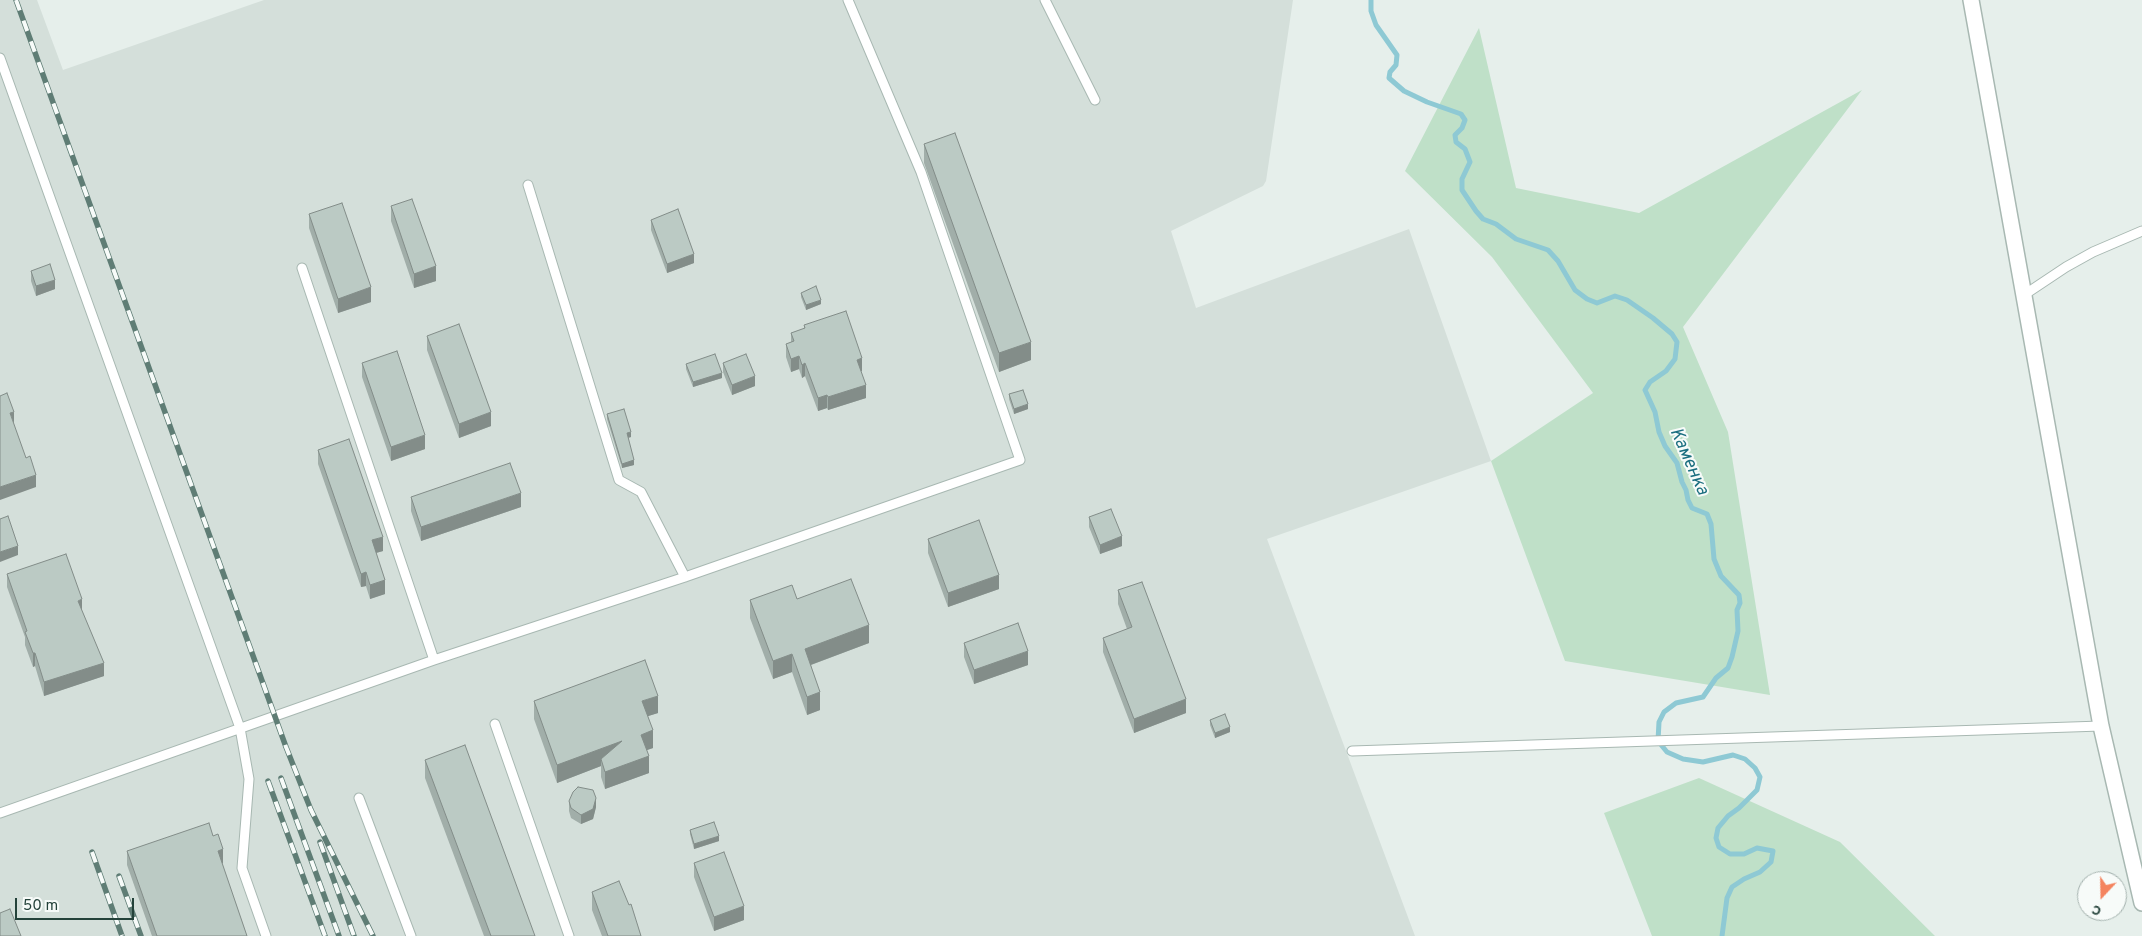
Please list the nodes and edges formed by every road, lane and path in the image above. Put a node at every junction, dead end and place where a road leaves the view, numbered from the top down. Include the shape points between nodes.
1 (848, 0) edge
2 (1046, 0) edge
3 (1971, 0) edge
4 (0, 58) edge
5 (1094, 100) dead end
6 (528, 185) dead end
7 (2142, 231) edge
8 (302, 268) dead end
9 (2024, 295) junction
10 (685, 577) junction
11 (434, 660) junction
12 (495, 724) dead end
13 (2101, 726) junction
14 (240, 728) junction
15 (1352, 751) dead end
16 (359, 798) dead end
17 (0, 814) edge
18 (2142, 903) edge
19 (266, 936) edge
20 (411, 936) edge
21 (569, 936) edge

1 - 10 lane via 921,172 1020,460
2 - 5 lane
3 - 9 street
4 - 14 lane
6 - 10 lane via 619,480 641,492
7 - 9 lane via 2093,252
8 - 11 lane
9 - 13 street
10 - 11 lane
11 - 14 lane
12 - 21 lane
13 - 15 lane
13 - 18 street
14 - 17 lane
14 - 19 lane via 250,779 242,868
16 - 20 lane

